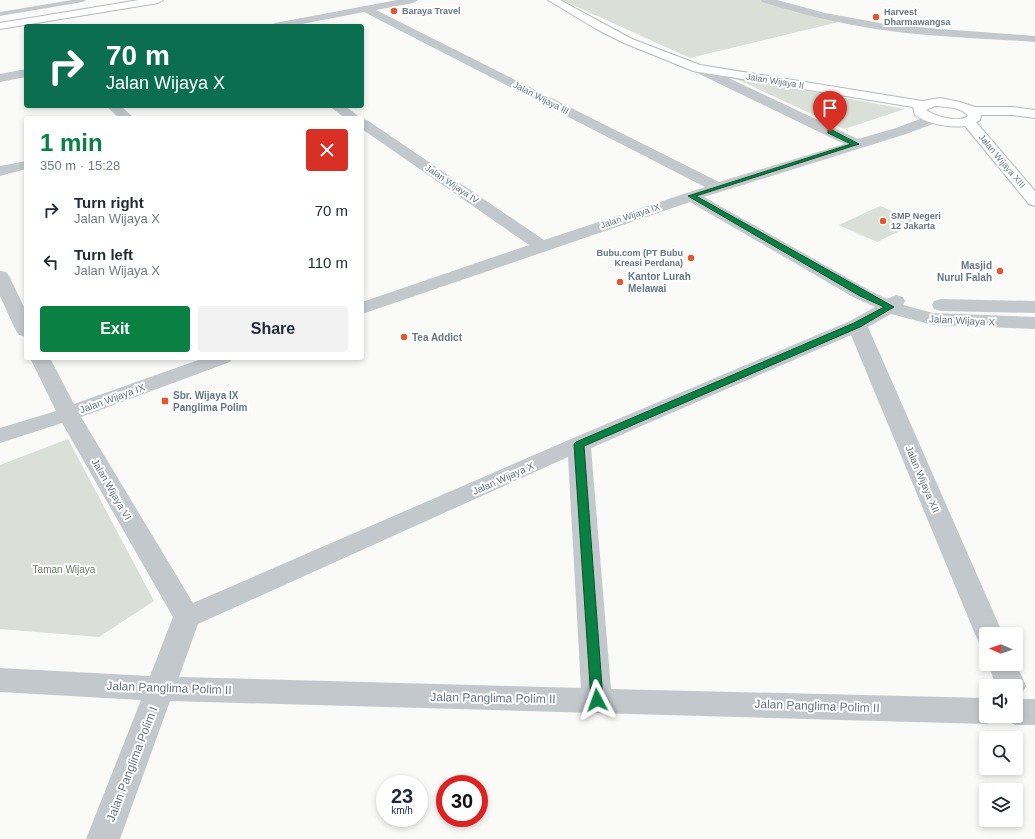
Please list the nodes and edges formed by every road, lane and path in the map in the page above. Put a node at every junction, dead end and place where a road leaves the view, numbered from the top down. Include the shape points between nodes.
1 (84, 0) edge
2 (113, 0) edge
3 (135, 0) edge
4 (158, 0) edge
5 (413, 0) edge
6 (552, 0) edge
7 (766, 0) edge
8 (61, 6) junction
9 (47, 8) junction
10 (365, 9) junction
11 (0, 14) edge
12 (0, 19) edge
13 (0, 22) edge
14 (286, 24) edge
15 (0, 26) edge
16 (1035, 39) edge
17 (698, 68) junction
18 (24, 73) edge
19 (0, 78) edge
20 (923, 105) junction
21 (115, 108) edge
22 (339, 108) edge
23 (1035, 114) edge
24 (125, 116) edge
25 (351, 116) edge
26 (967, 118) junction
27 (933, 119) junction
28 (364, 124) edge
29 (902, 131) junction
30 (856, 144) junction
31 (24, 165) edge
32 (0, 171) edge
33 (717, 187) junction
34 (691, 196) junction
35 (1035, 201) edge
36 (542, 245) junction
37 (0, 276) edge
38 (893, 304) junction
39 (364, 307) edge
40 (1035, 307) edge
41 (1035, 323) edge
42 (857, 325) junction
43 (24, 327) edge
44 (41, 360) edge
45 (217, 360) edge
46 (68, 414) junction
47 (0, 436) edge
48 (579, 444) junction
49 (186, 617) junction
50 (986, 627) edge
51 (0, 680) edge
52 (160, 689) junction
53 (597, 700) junction
54 (979, 711) edge
55 (104, 839) edge

1 - 8 lane
2 - 8 street
3 - 13 street
4 - 15 street
5 - 10 street
6 - 17 street, Jalan Wijaya II via 628,41
7 - 16 street via 812,13 885,27
8 - 9 street
9 - 11 lane
9 - 12 street
10 - 14 street
10 - 33 street, Jalan Wijaya III
17 - 20 street, Jalan Wijaya II
17 - 30 street, Jalan Wijaya II
18 - 19 street
20 - 26 street, Jalan Wijaya II via 935,102 964,107
20 - 27 street via 919,108 920,112
21 - 24 street
22 - 25 street
23 - 26 street via 1013,112
26 - 27 street
26 - 29 street, Jalan Wijaya IX
26 - 35 street, Jalan Wijaya XIII
27 - 29 street, Jalan Wijaya IX
28 - 36 street, Jalan Wijaya IV
29 - 30 street, Jalan Wijaya IX
30 - 33 street, Jalan Wijaya IX
31 - 32 street
33 - 34 street, Jalan Wijaya IX
34 - 36 street, Jalan Wijaya IX
34 - 38 street, Jalan Wijaya X via 862,294
36 - 39 street, Jalan Wijaya IX
37 - 43 street
38 - 40 street, Jalan Wijaya X
38 - 41 street, Jalan Wijaya X via 918,317
38 - 42 street, Jalan Wijaya X
42 - 48 street, Jalan Wijaya X
42 - 50 street, Jalan Wijaya XII
44 - 46 street, Jalan Wijaya VI
45 - 46 street, Jalan Wijaya IX
46 - 47 street, Jalan Wijaya IX
46 - 49 street, Jalan Wijaya VI
48 - 49 street, Jalan Wijaya X
48 - 53 street
49 - 52 street
51 - 52 street, Jalan Panglima Polim II
52 - 53 street, Jalan Panglima Polim II
52 - 55 street, Jalan Panglima Polim I
53 - 54 street, Jalan Panglima Polim II

